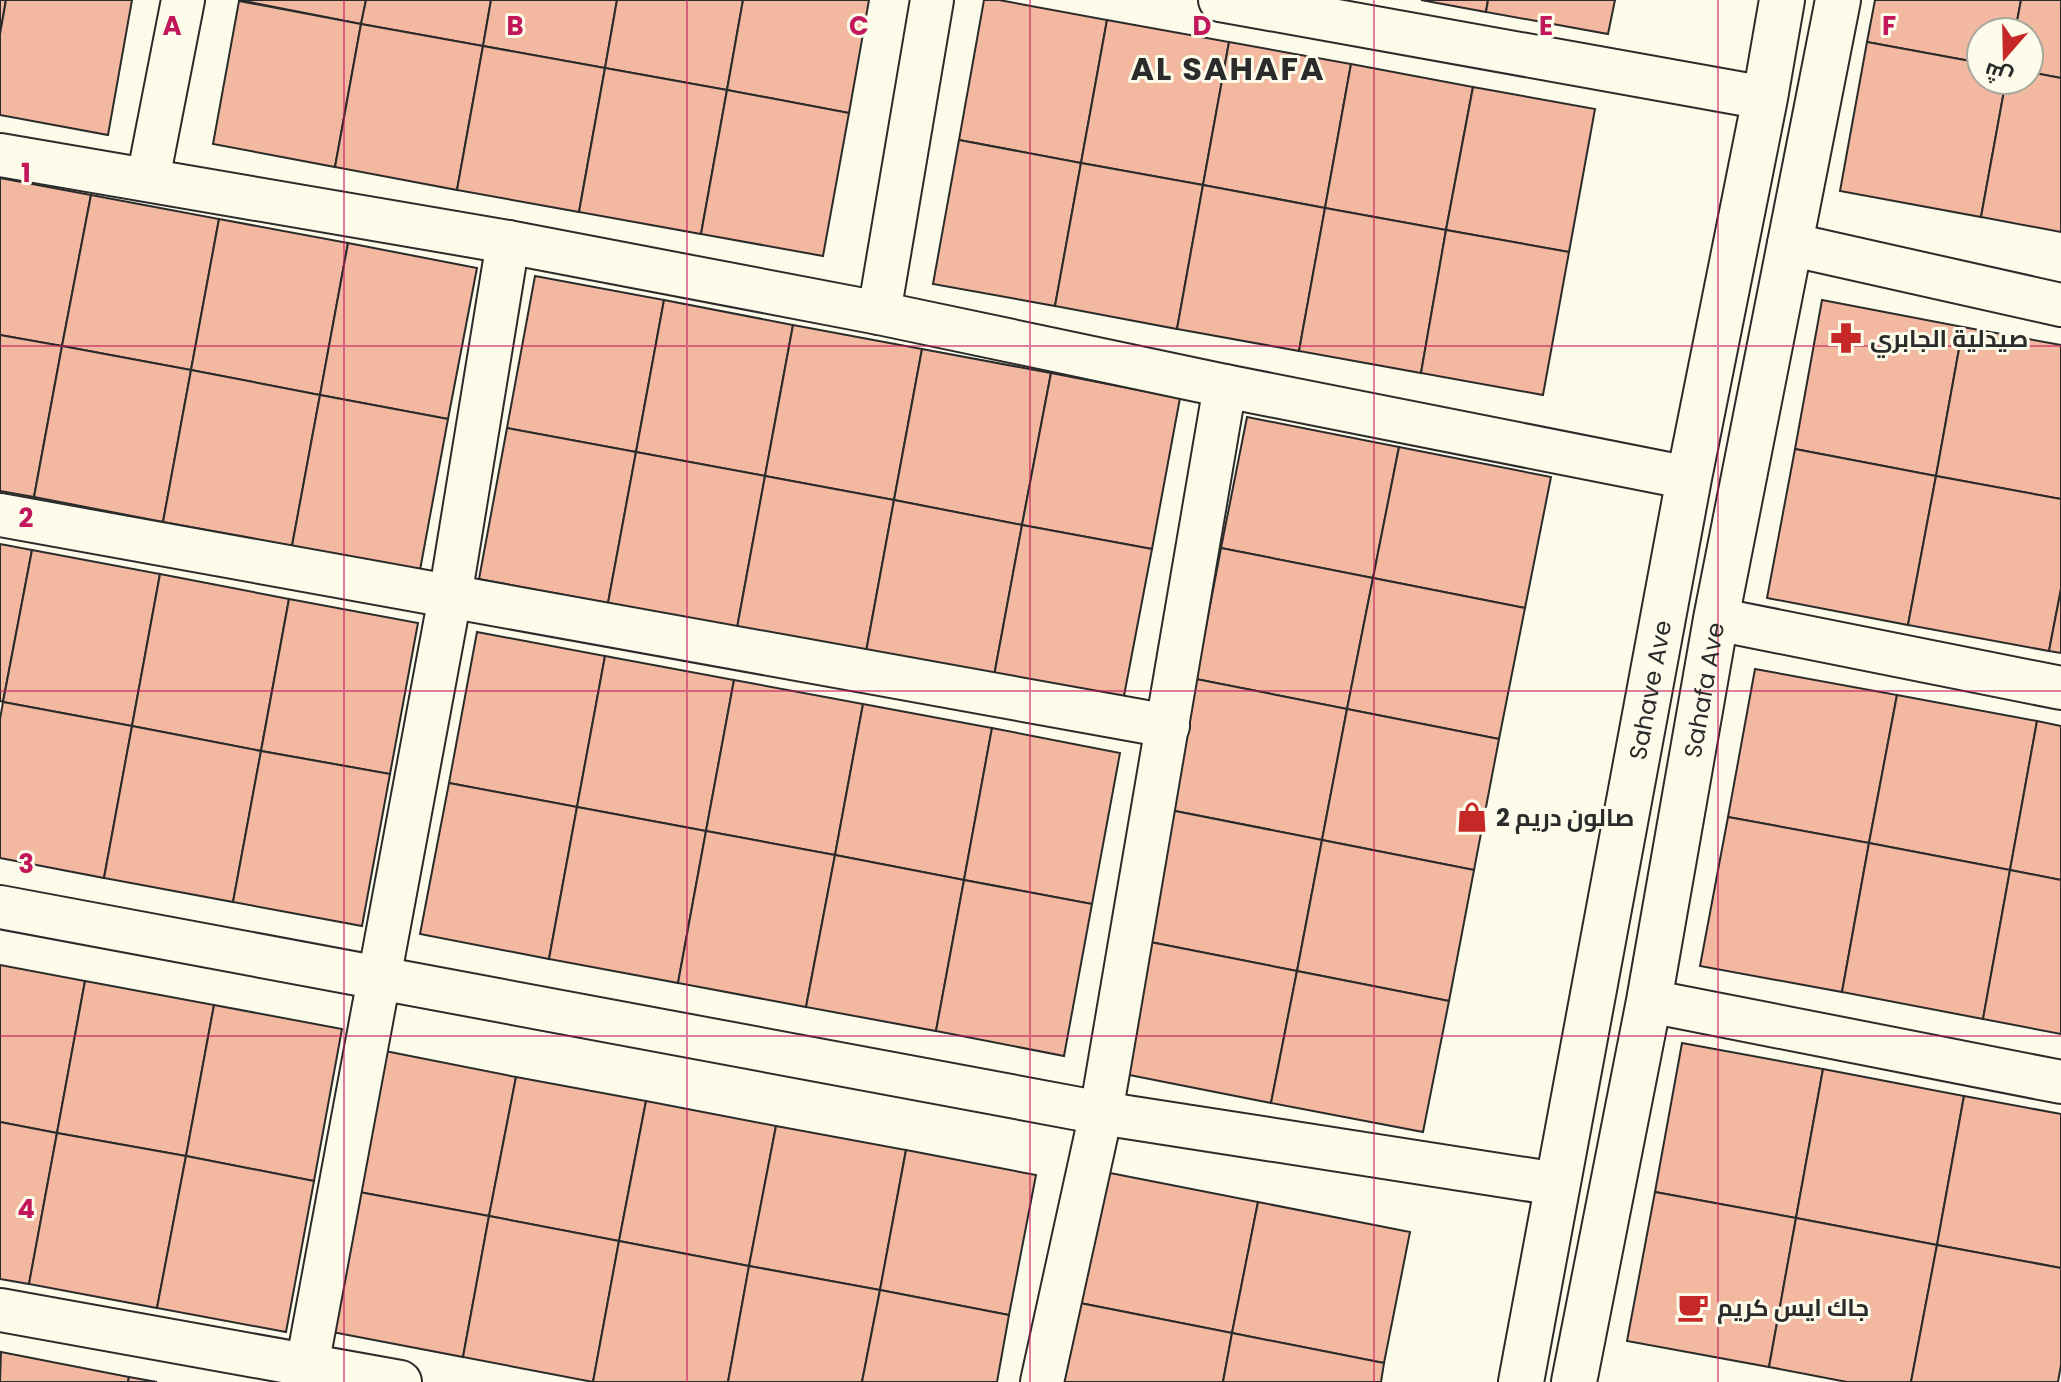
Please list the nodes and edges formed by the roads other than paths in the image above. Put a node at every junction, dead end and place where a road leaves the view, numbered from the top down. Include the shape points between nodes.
1 (183, 0) edge
2 (932, 0) edge
3 (1220, 0) edge
4 (1782, 0) edge
5 (1838, 0) edge
6 (1765, 98) junction
7 (0, 155) edge
8 (148, 179) junction
9 (508, 242) junction
10 (1789, 244) junction
11 (2061, 305) edge
12 (879, 313) junction
13 (1225, 386) junction
14 (1689, 478) junction
15 (0, 515) edge
16 (450, 597) junction
17 (1716, 619) junction
18 (2061, 688) edge
19 (1168, 726) junction
20 (0, 907) edge
21 (380, 979) junction
22 (1649, 1001) junction
23 (2061, 1082) edge
24 (1101, 1113) junction
25 (1557, 1184) junction
26 (0, 1310) edge
27 (306, 1373) edge
28 (400, 1382) edge
29 (1042, 1382) edge
30 (1521, 1382) edge
31 (1574, 1382) edge

1 - 8 street
2 - 12 street
3 - 6 street
4 - 6 main road, Sahave Ave
5 - 10 main road, Sahafa Ave
6 - 14 main road, Sahave Ave
7 - 8 street
8 - 9 street
9 - 12 street
9 - 16 street
10 - 11 street
10 - 17 main road, Sahafa Ave
12 - 13 street
13 - 14 street
13 - 19 street
14 - 25 main road, Sahave Ave
15 - 16 street
16 - 19 street
16 - 21 street
17 - 18 street
17 - 22 main road, Sahafa Ave
19 - 24 street
20 - 21 street
21 - 24 street
21 - 27 street
22 - 23 street
22 - 31 main road, Sahafa Ave
24 - 25 street
24 - 29 street
25 - 30 main road, Sahave Ave
26 - 27 street
27 - 28 street

